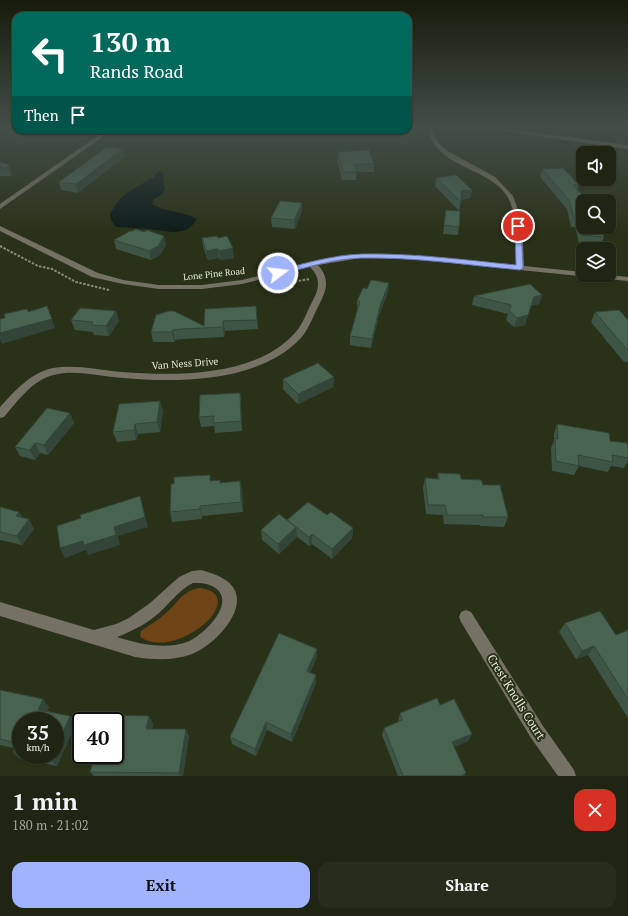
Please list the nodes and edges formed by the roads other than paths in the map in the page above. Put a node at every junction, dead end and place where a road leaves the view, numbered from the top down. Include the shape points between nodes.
1 (64, 162) edge
2 (463, 162) edge
3 (0, 207) edge
4 (0, 228) edge
5 (312, 264) junction
6 (520, 268) junction
7 (576, 273) edge
8 (616, 278) edge
9 (628, 279) edge
10 (0, 414) edge
11 (0, 609) edge
12 (466, 617) dead end
13 (95, 637) junction
14 (568, 776) edge

1 - 3 street
2 - 6 street via 492,178 511,197 516,213
4 - 5 street, Lone Pine Road via 89,272 138,285 180,288 222,285
5 - 6 street, Lone Pine Road via 340,258 382,256
5 - 10 street, Van Ness Drive via 323,280 317,300 299,335 276,354 248,366 196,375 138,376 64,370 50,372 26,387
6 - 7 street, Lone Pine Road
8 - 9 street
11 - 13 street
12 - 14 street, Crest Knolls Court via 537,732
13 - 13 street via 135,650 173,653 206,640 225,618 229,599 222,586 213,580 203,577 191,578 182,582 149,613 134,623 116,632

